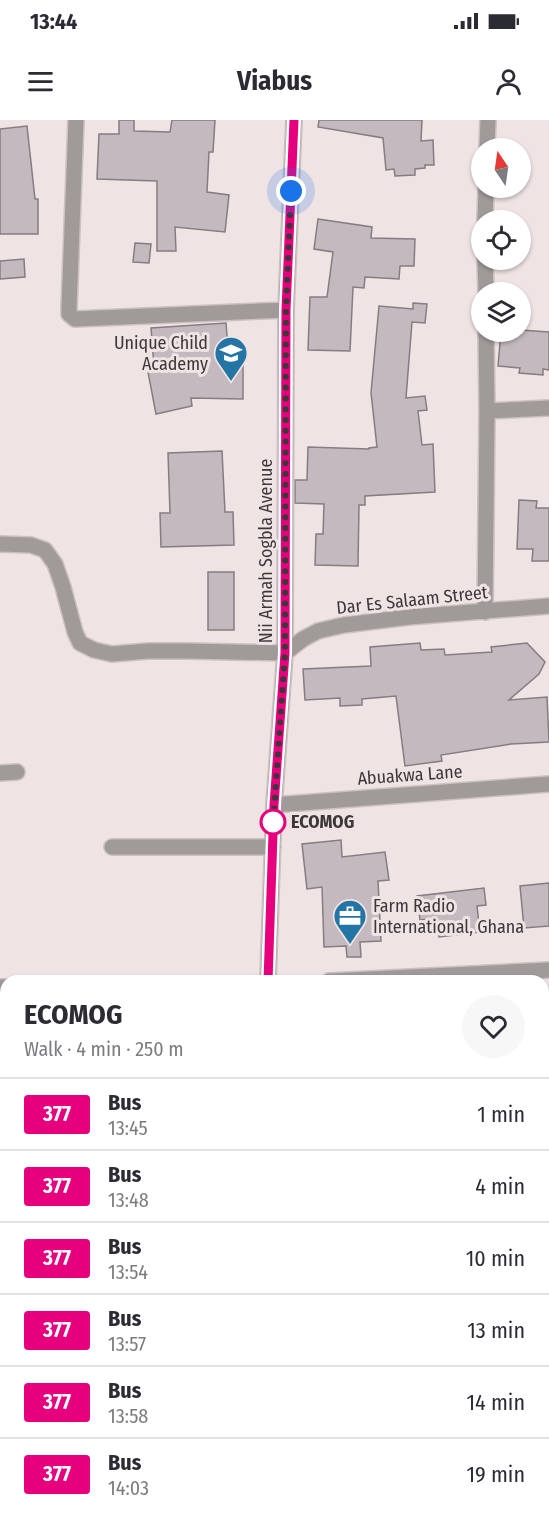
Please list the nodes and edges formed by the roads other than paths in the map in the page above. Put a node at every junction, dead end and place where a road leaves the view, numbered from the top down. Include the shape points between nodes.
1 (76, 120) edge
2 (294, 120) edge
3 (488, 120) edge
4 (487, 138) edge
5 (286, 310) junction
6 (486, 342) edge
7 (549, 408) edge
8 (487, 411) junction
9 (0, 544) edge
10 (549, 606) edge
11 (485, 612) junction
12 (285, 653) junction
13 (17, 772) dead end
14 (0, 773) edge
15 (549, 784) edge
16 (274, 805) junction
17 (112, 847) dead end
18 (273, 847) junction
19 (549, 970) edge
20 (268, 975) edge
21 (449, 975) edge

1 - 5 street via 69,314 75,319
2 - 5 street, Nii Armah Sogbla Avenue
3 - 4 street
5 - 12 street, Nii Armah Sogbla Avenue
6 - 8 street
7 - 8 street
8 - 11 street
9 - 12 street via 31,545 45,550 55,564 80,643 94,650 112,654
10 - 11 street, Dar Es Salaam Street
11 - 12 street, Dar Es Salaam Street via 344,625 318,631
12 - 16 street, Nii Armah Sogbla Avenue
13 - 14 street
15 - 16 street, Abuakwa Lane
16 - 18 street, Nii Armah Sogbla Avenue
17 - 18 street
18 - 20 street, Nii Armah Sogbla Avenue
19 - 21 street

